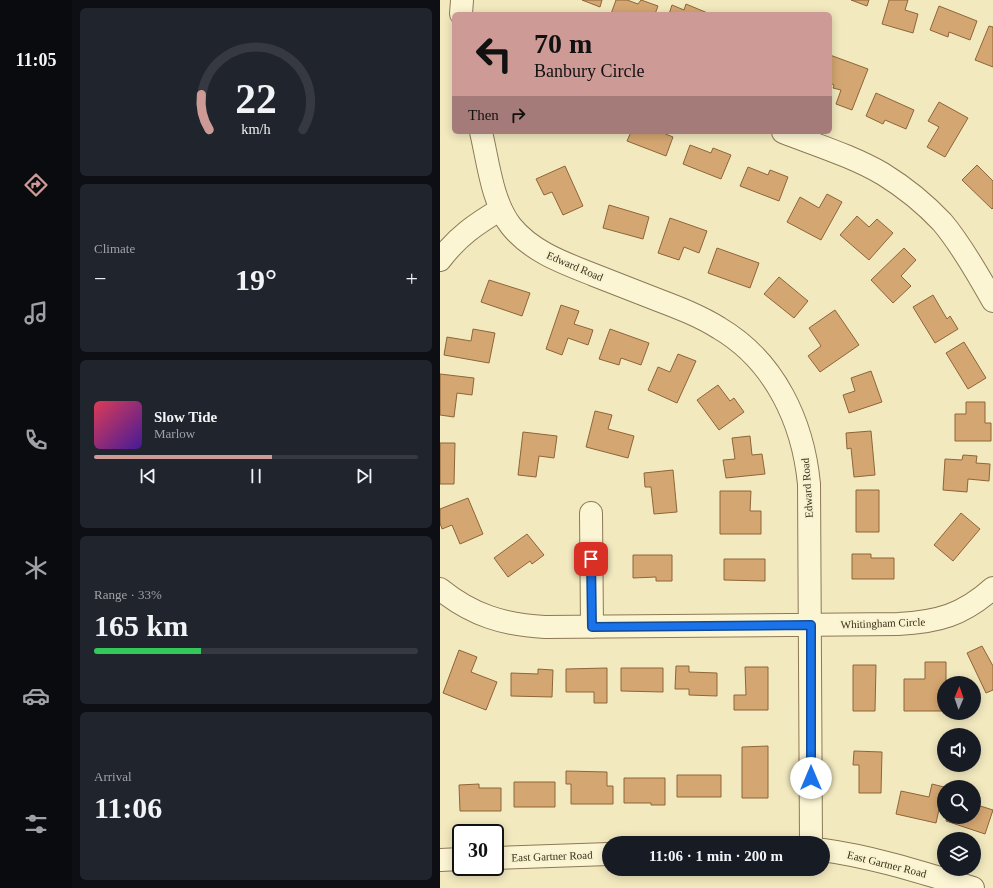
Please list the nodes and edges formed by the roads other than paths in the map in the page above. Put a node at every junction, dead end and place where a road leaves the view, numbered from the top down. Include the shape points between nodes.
1 (462, 0) edge
2 (460, 12) edge
3 (481, 134) edge
4 (788, 134) edge
5 (501, 209) junction
6 (440, 260) edge
7 (990, 288) edge
8 (591, 513) dead end
9 (993, 588) edge
10 (440, 589) edge
11 (811, 625) junction
12 (592, 627) junction
13 (811, 836) edge
14 (830, 851) edge
15 (602, 854) edge
16 (504, 858) edge
17 (452, 859) edge
18 (440, 860) edge
19 (963, 887) edge

1 - 2 street
3 - 5 street, Edward Road
4 - 7 street via 860,163 883,174 908,191 942,222
5 - 6 street via 458,239
5 - 11 street, Edward Road via 510,225 535,248 566,263 692,313 719,328 744,347 772,378 798,426 808,469
8 - 12 street
9 - 11 street, Whitingham Circle via 967,608 938,620 898,624
10 - 12 street, Whitingham Circle via 466,608 499,621 523,626
11 - 12 street, Whitingham Circle
11 - 13 street, Edward Road
14 - 19 street, East Gartner Road via 885,861
15 - 16 street, East Gartner Road
17 - 18 street

